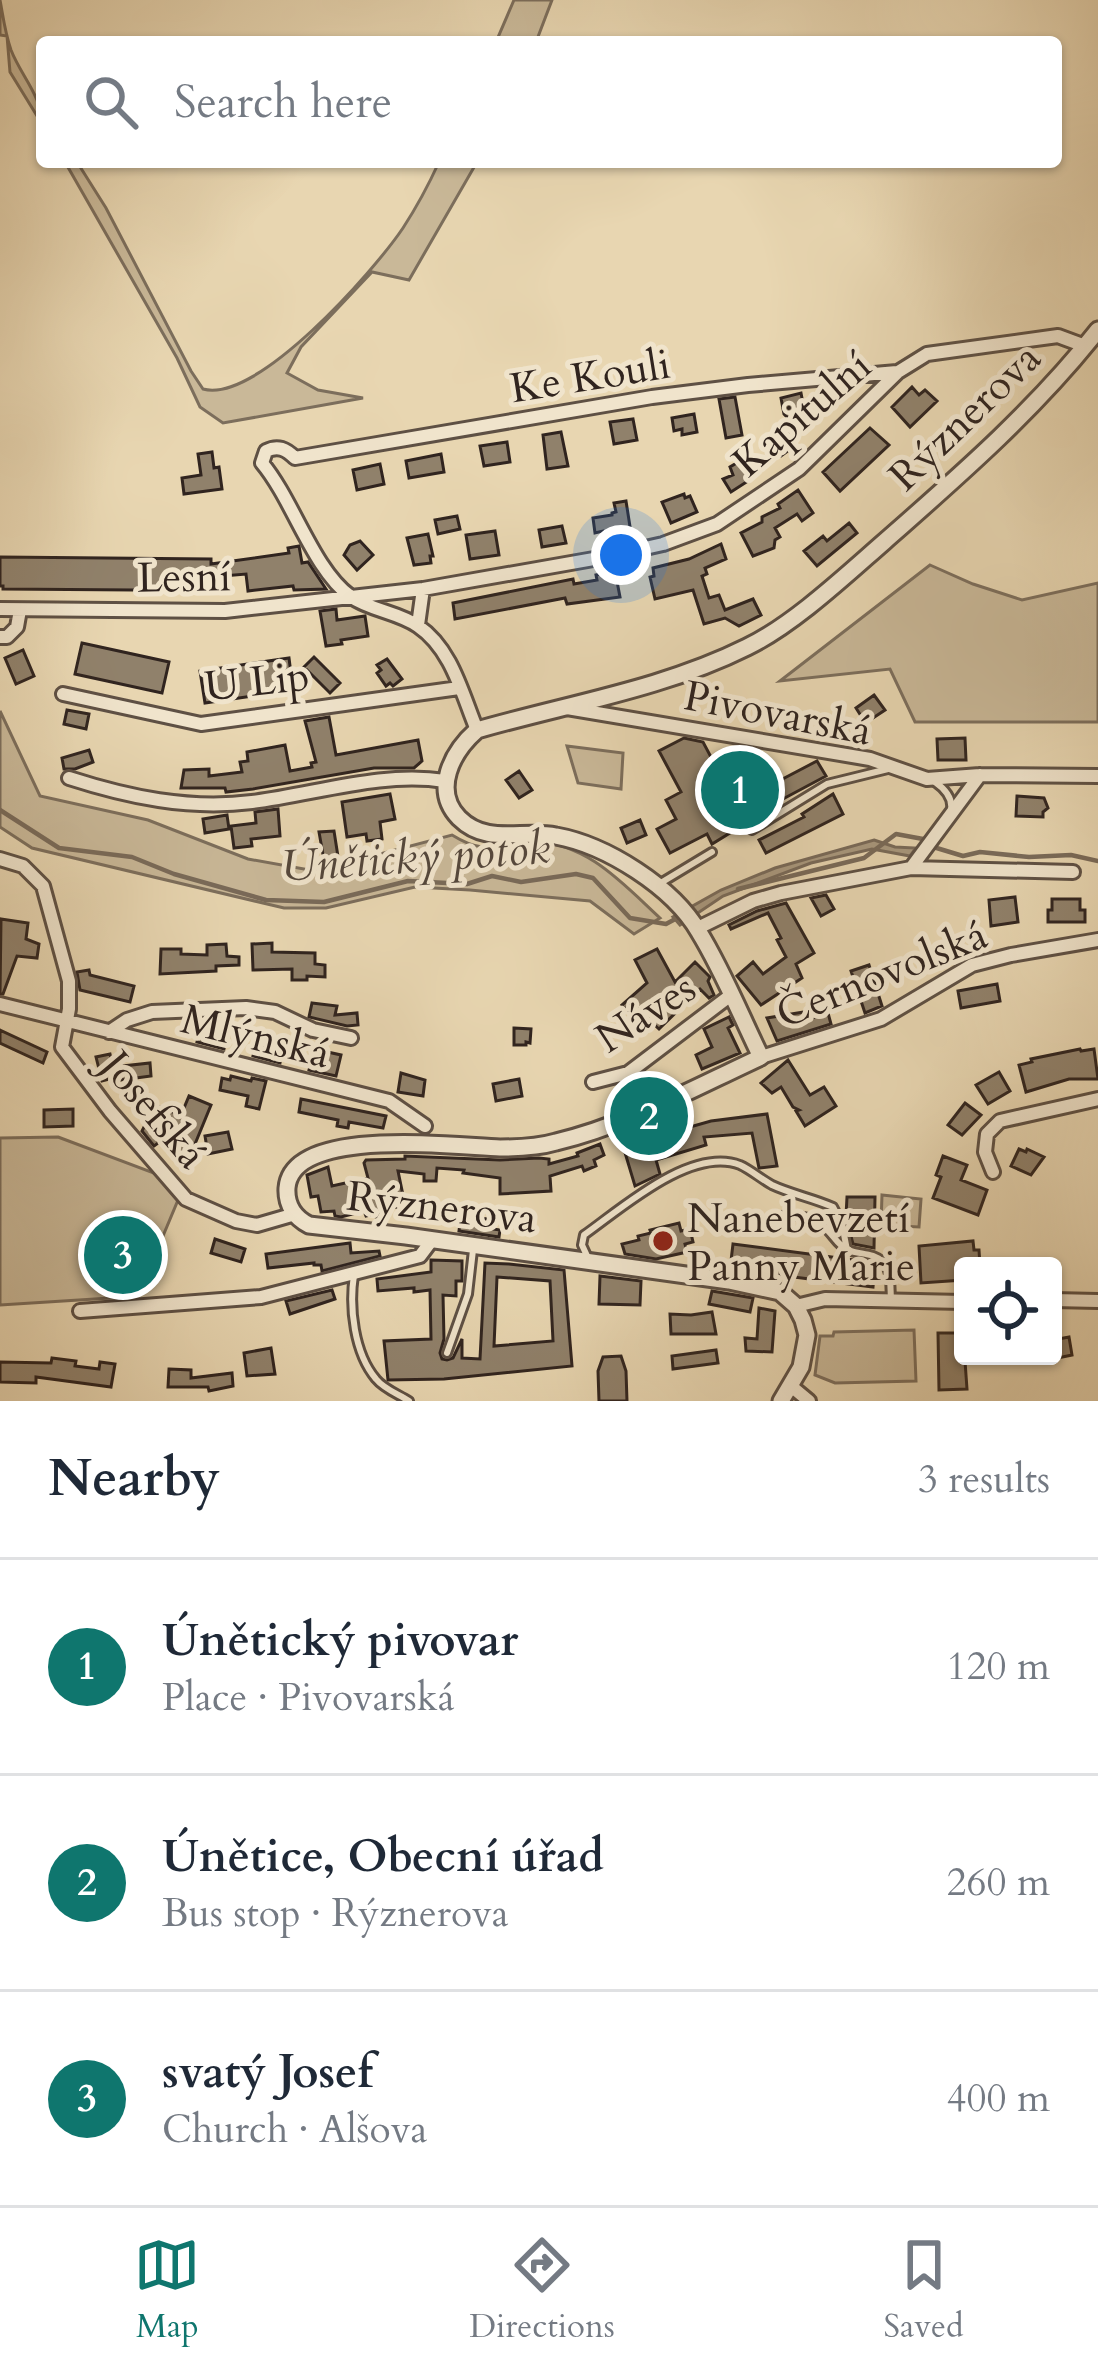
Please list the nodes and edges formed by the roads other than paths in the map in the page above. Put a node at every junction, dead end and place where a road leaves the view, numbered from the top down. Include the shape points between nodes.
1 (1098, 330) edge
2 (1085, 346) junction
3 (898, 372) junction
4 (295, 458) junction
5 (277, 482) junction
6 (423, 589) junction
7 (350, 596) junction
8 (0, 609) edge
9 (20, 610) junction
10 (418, 625) junction
11 (0, 637) edge
12 (459, 688) junction
13 (63, 694) dead end
14 (562, 708) junction
15 (477, 730) junction
16 (892, 769) junction
17 (980, 775) junction
18 (1098, 776) edge
19 (69, 778) dead end
20 (927, 778) junction
21 (445, 781) junction
22 (951, 814) junction
23 (752, 830) dead end
24 (712, 852) dead end
25 (0, 859) edge
26 (913, 865) junction
27 (1073, 872) dead end
28 (656, 886) junction
29 (698, 928) junction
30 (1098, 940) edge
31 (730, 995) junction
32 (0, 1004) edge
33 (65, 1022) junction
34 (109, 1032) junction
35 (351, 1038) dead end
36 (761, 1057) junction
37 (593, 1082) dead end
38 (1098, 1100) edge
39 (425, 1126) dead end
40 (993, 1172) dead end
41 (295, 1214) junction
42 (763, 1230) dead end
43 (432, 1240) junction
44 (474, 1246) junction
45 (847, 1250) junction
46 (590, 1261) junction
47 (355, 1271) junction
48 (1062, 1300) edge
49 (1098, 1301) edge
50 (891, 1302) junction
51 (954, 1302) edge
52 (796, 1306) junction
53 (80, 1311) dead end
54 (447, 1352) dead end
55 (790, 1386) junction
56 (409, 1401) edge
57 (781, 1401) edge
58 (809, 1401) edge

1 - 2 street, Rýznerova
2 - 3 street, Kapitulní via 1058,336 928,354
2 - 14 street, Rýznerova via 957,478 782,624 678,676
3 - 4 street, Ke Kouli via 652,397
3 - 6 street, Kapitulní via 799,470 717,524 663,544
4 - 5 street
4 - 5 street, Ke Kouli via 286,449 266,451 262,464
5 - 7 street via 321,563
6 - 7 street, Kapitulní
6 - 10 street
7 - 9 street, Lesní via 225,611
7 - 10 street
8 - 9 street, Lesní
9 - 11 street via 17,627
10 - 12 street via 445,651
12 - 13 street, U Lip via 201,724
12 - 15 street
14 - 15 street, Rýznerova
14 - 16 street, Pivovarská
15 - 21 street
16 - 20 street, Pivovarská
16 - 23 lane via 827,784
17 - 18 street, Pivovarská
17 - 20 street, Pivovarská
17 - 22 street
19 - 21 street via 127,797 193,805 413,776
20 - 22 lane via 944,789
21 - 28 street via 450,808 474,830 581,842
22 - 26 street
24 - 28 lane
25 - 33 street, Josefská via 23,866 44,886 69,981
26 - 27 street
26 - 29 street via 753,901
28 - 29 street
29 - 31 street
30 - 36 street, Černovolská via 972,965 881,1018
31 - 36 street
31 - 37 street, Náves via 628,1073
32 - 33 street, Mlýnská
33 - 34 street, Mlýnská
33 - 41 street, Josefská via 62,1047 186,1198 257,1225
34 - 35 street via 152,1012 247,1008
34 - 39 street, Mlýnská via 389,1102
36 - 41 street, Rýznerova via 552,1144 378,1142 319,1156 290,1175
38 - 40 street via 1000,1121 987,1134
41 - 43 street, Rýznerova via 309,1226
42 - 45 lane via 790,1215 826,1227
43 - 44 street, Rýznerova
43 - 47 street via 420,1256
44 - 46 street, Rýznerova
44 - 54 lane via 468,1294
45 - 46 lane via 833,1207 722,1162 672,1175 584,1235
45 - 50 lane via 881,1259
46 - 52 street, Rýznerova via 780,1292
47 - 53 street via 260,1297
47 - 56 lane via 350,1297 362,1357 378,1383
48 - 49 street
50 - 51 street
50 - 52 street
52 - 55 street via 806,1335
55 - 57 street
55 - 58 street

